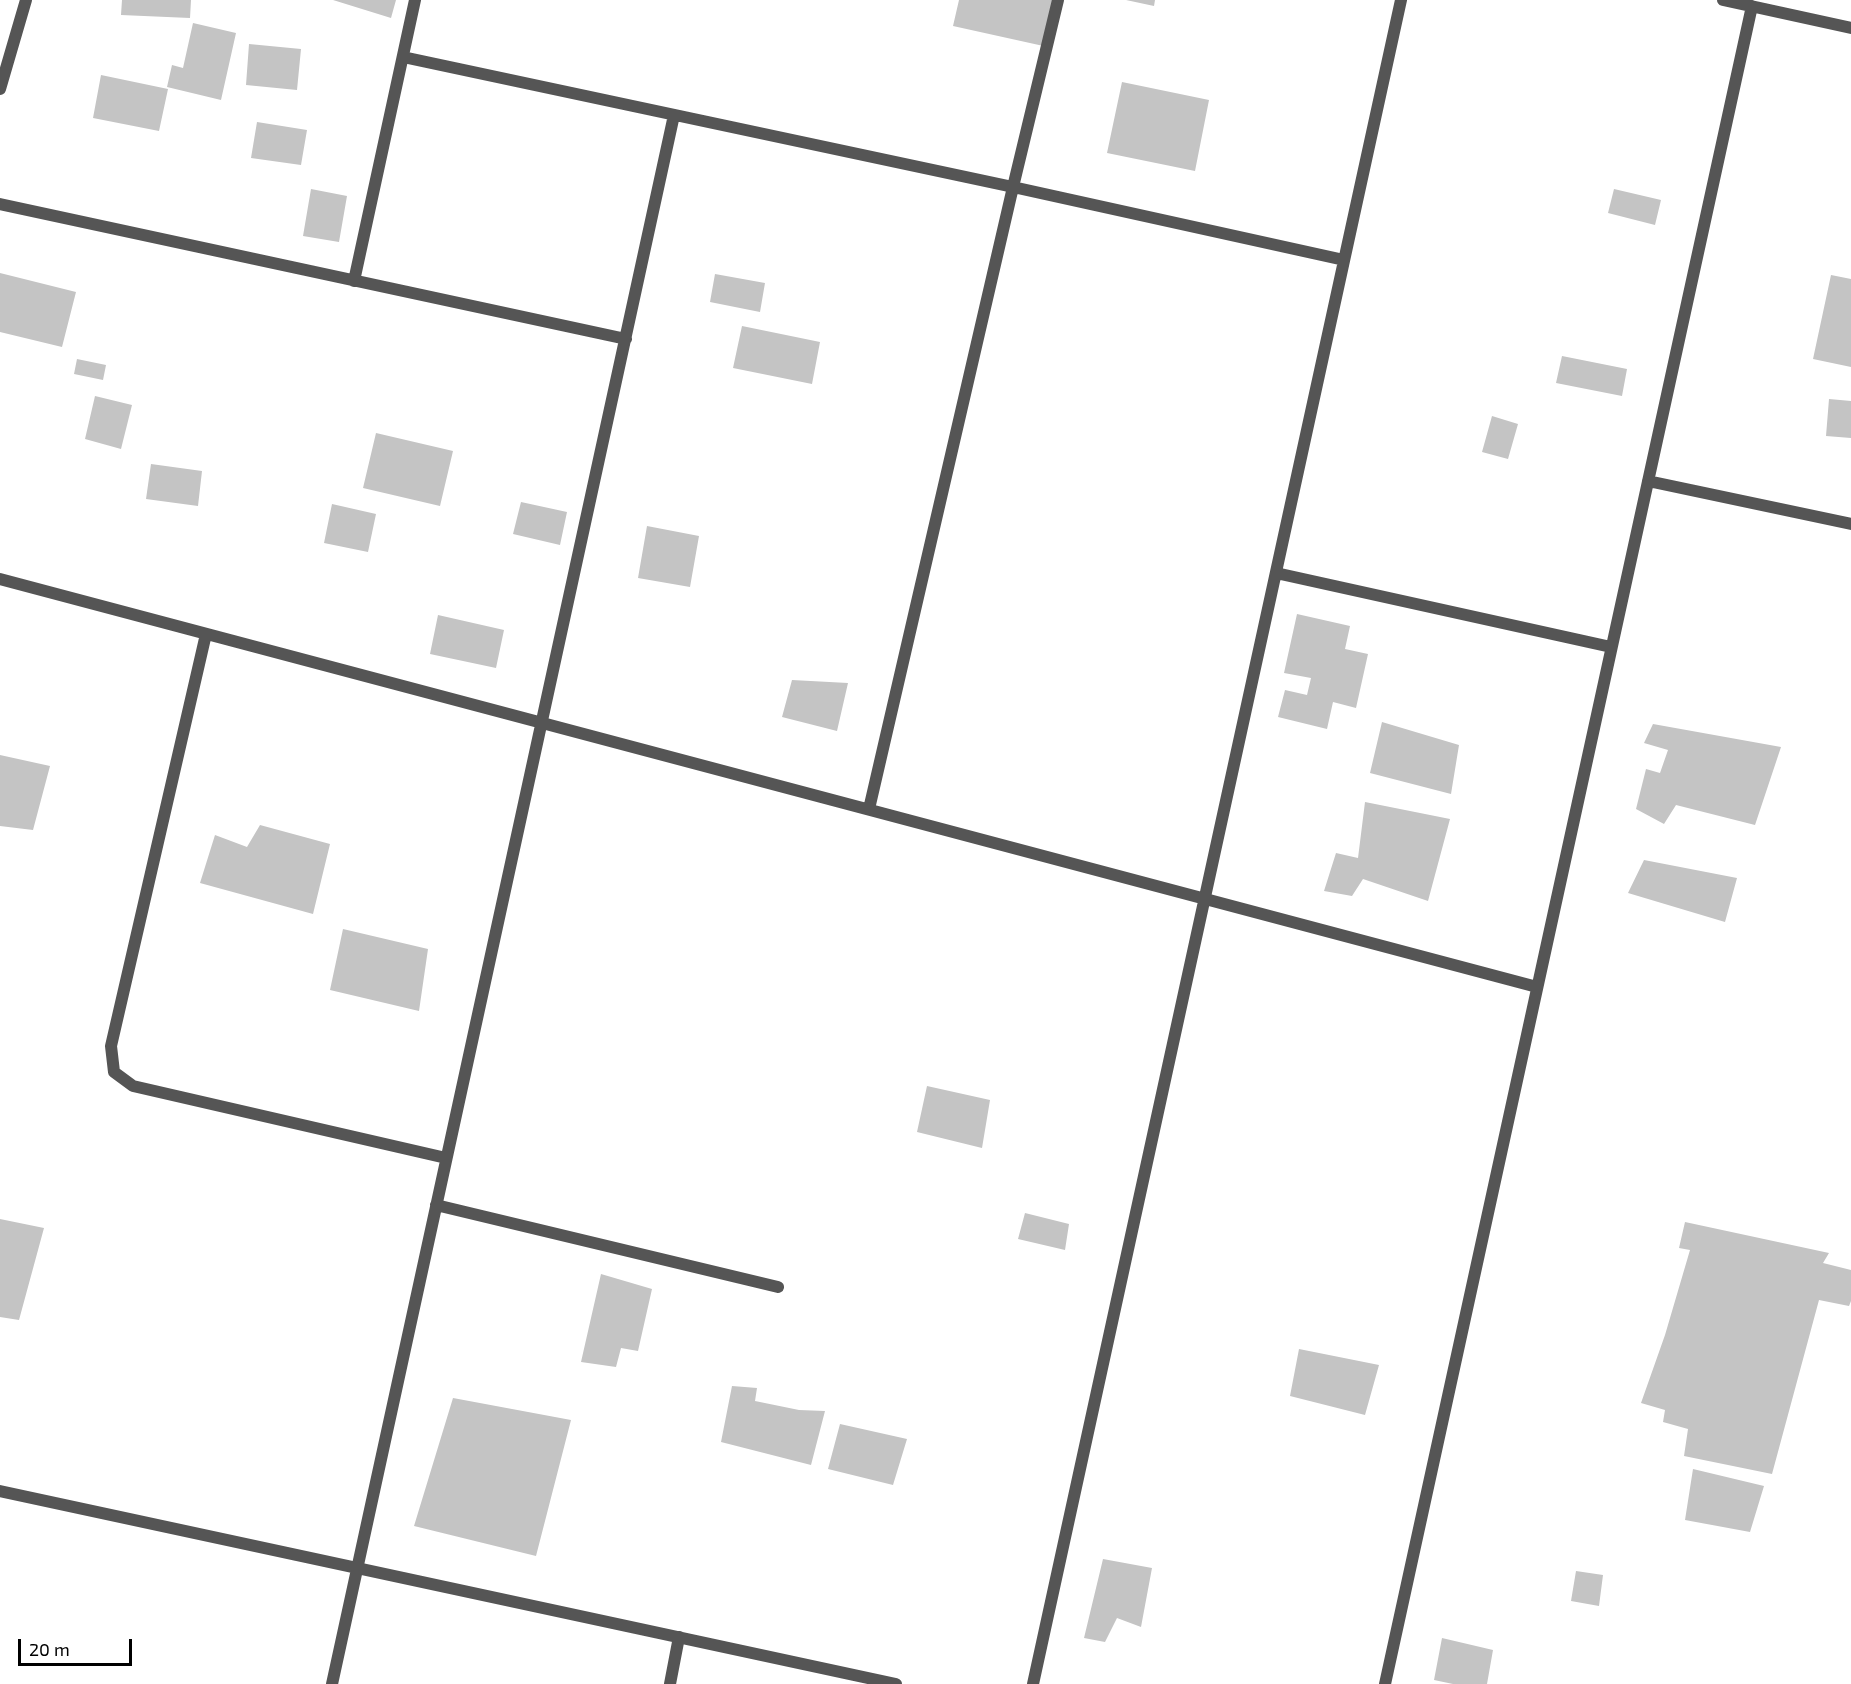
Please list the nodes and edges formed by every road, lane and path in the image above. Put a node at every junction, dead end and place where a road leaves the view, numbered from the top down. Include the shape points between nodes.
1 (26, 0) edge
2 (415, 0) edge
3 (1058, 0) edge
4 (1401, 0) edge
5 (1723, 0) edge
6 (1752, 6) junction
7 (1851, 27) edge
8 (403, 57) junction
9 (0, 89) edge
10 (674, 115) junction
11 (1013, 187) junction
12 (0, 204) edge
13 (1344, 260) junction
14 (354, 281) junction
15 (626, 339) junction
16 (1648, 481) junction
17 (1851, 524) edge
18 (1276, 573) junction
19 (0, 579) edge
20 (206, 634) junction
21 (1611, 647) junction
22 (542, 723) junction
23 (869, 809) junction
24 (1204, 898) junction
25 (1537, 987) junction
26 (446, 1158) junction
27 (436, 1205) junction
28 (778, 1287) dead end
29 (0, 1491) edge
30 (357, 1568) junction
31 (679, 1637) junction
32 (332, 1684) edge
33 (670, 1684) edge
34 (896, 1684) edge
35 (1033, 1684) edge
36 (1385, 1684) edge

1 - 9 street
2 - 8 street
3 - 11 street
4 - 13 street
5 - 6 street
6 - 7 street
6 - 16 street
8 - 10 street
8 - 14 street
10 - 11 street
10 - 15 street
11 - 13 street
11 - 23 street
12 - 14 street
13 - 18 street
14 - 15 street
15 - 22 street
16 - 17 street
16 - 21 street
18 - 21 street
18 - 24 street
19 - 20 street
20 - 22 street
20 - 26 street via 111,1046 114,1072 133,1086
21 - 25 street
22 - 23 street
22 - 26 street
23 - 24 street
24 - 25 street
24 - 35 street
25 - 36 street
26 - 27 street
27 - 28 street
27 - 30 street
29 - 30 street
30 - 31 street
30 - 32 street
31 - 33 street
31 - 34 street

